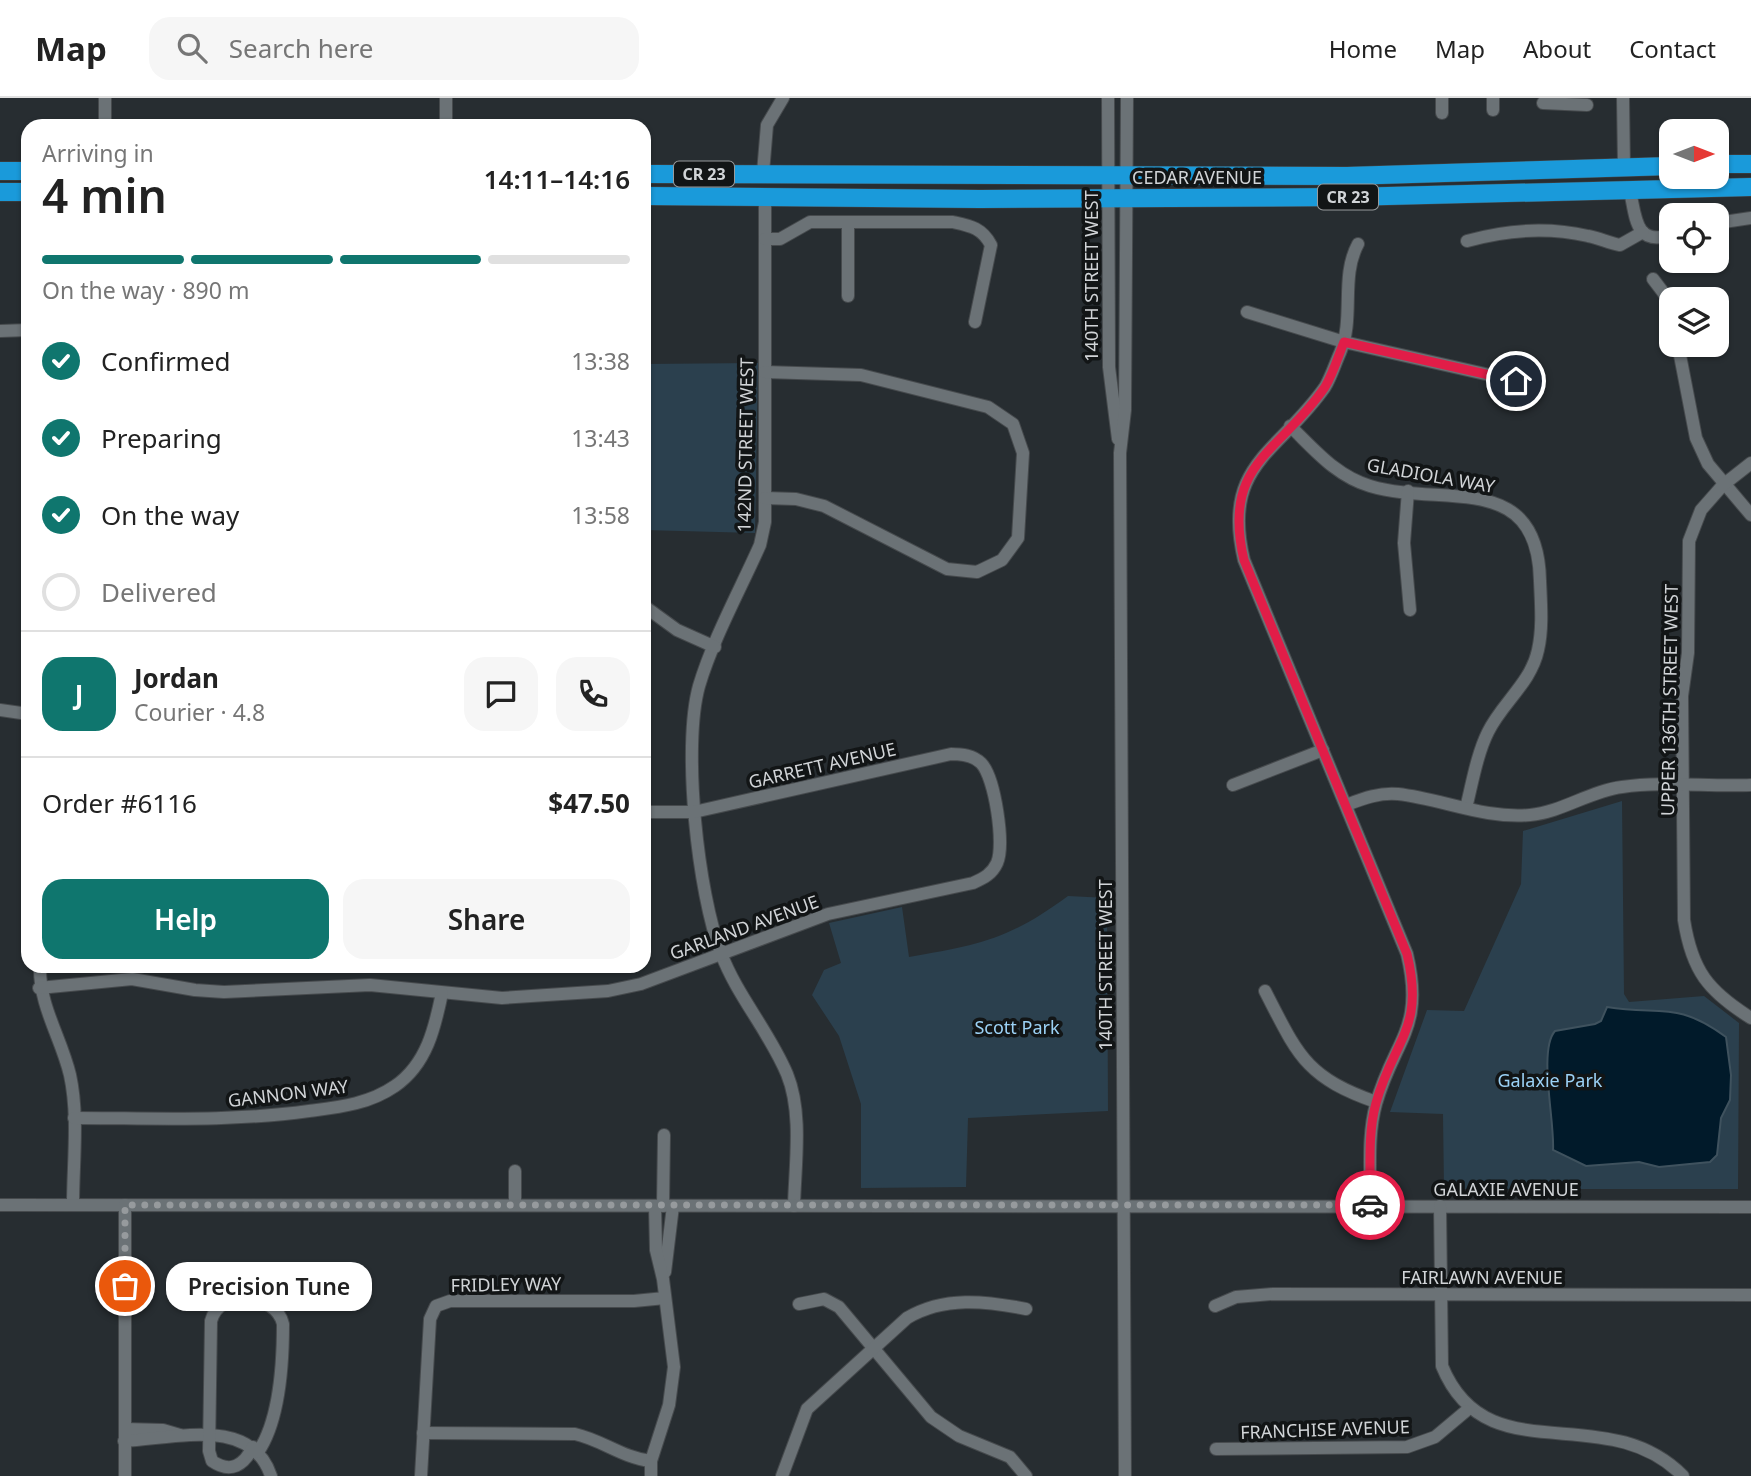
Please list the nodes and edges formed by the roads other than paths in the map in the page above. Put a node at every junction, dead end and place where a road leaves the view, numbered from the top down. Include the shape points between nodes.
1 (104, 98) edge
2 (446, 98) edge
3 (783, 98) edge
4 (1108, 98) edge
5 (1127, 98) edge
6 (1442, 98) edge
7 (1623, 98) edge
8 (1543, 101) edge
9 (1587, 105) dead end
10 (1442, 113) dead end
11 (1542, 117) dead end
12 (104, 119) edge
13 (446, 119) edge
14 (1729, 164) edge
15 (1751, 164) edge
16 (1659, 166) edge
17 (1624, 167) junction
18 (0, 171) edge
19 (21, 171) edge
20 (763, 173) junction
21 (651, 174) edge
22 (859, 174) junction
23 (1117, 175) junction
24 (1751, 187) edge
25 (1630, 191) junction
26 (0, 192) edge
27 (21, 192) edge
28 (651, 195) edge
29 (651, 196) edge
30 (765, 196) junction
31 (1117, 198) junction
32 (1751, 219) edge
33 (1729, 222) edge
34 (848, 223) junction
35 (1641, 229) junction
36 (1659, 238) edge
37 (765, 239) junction
38 (1467, 241) dead end
39 (1358, 244) dead end
40 (1653, 279) dead end
41 (1659, 287) edge
42 (848, 296) dead end
43 (1247, 312) dead end
44 (975, 322) dead end
45 (21, 330) edge
46 (0, 331) edge
47 (1344, 342) junction
48 (1680, 357) edge
49 (765, 372) junction
50 (1516, 381) dead end
51 (1290, 426) junction
52 (1751, 463) edge
53 (1723, 485) junction
54 (1408, 491) junction
55 (765, 498) junction
56 (1751, 515) edge
57 (1410, 610) dead end
58 (651, 611) edge
59 (715, 647) junction
60 (0, 710) edge
61 (21, 713) edge
62 (1323, 750) junction
63 (992, 784) joint
64 (1233, 785) dead end
65 (1751, 785) edge
66 (1683, 786) junction
67 (1346, 805) junction
68 (1466, 808) junction
69 (651, 812) edge
70 (694, 812) junction
71 (721, 953) junction
72 (40, 973) edge
73 (39, 988) junction
74 (1265, 991) dead end
75 (442, 993) junction
76 (1751, 1018) edge
77 (1376, 1102) junction
78 (74, 1118) junction
79 (664, 1135) dead end
80 (515, 1171) dead end
81 (0, 1205) edge
82 (73, 1205) junction
83 (125, 1205) junction
84 (515, 1205) junction
85 (664, 1206) junction
86 (794, 1206) junction
87 (1124, 1206) junction
88 (1370, 1206) junction
89 (1440, 1206) junction
90 (1751, 1207) edge
91 (1439, 1294) junction
92 (1751, 1295) edge
93 (665, 1298) junction
94 (799, 1304) dead end
95 (1215, 1306) dead end
96 (1026, 1310) dead end
97 (874, 1346) junction
98 (1466, 1411) junction
99 (423, 1433) junction
100 (125, 1435) junction
101 (210, 1436) junction
102 (256, 1449) junction
103 (1216, 1449) dead end
104 (651, 1461) junction
105 (125, 1476) edge
106 (271, 1476) edge
107 (421, 1476) edge
108 (651, 1476) edge
109 (783, 1476) edge
110 (1026, 1476) edge
111 (1125, 1476) edge
112 (1683, 1476) edge

1 - 12 street
2 - 13 street
3 - 20 street via 767,125
4 - 23 street, 140TH STREET WEST
5 - 23 street, 140TH STREET WEST
6 - 10 street
7 - 17 street
8 - 9 street
8 - 11 street
14 - 15 highway
16 - 17 highway, CEDAR AVENUE
17 - 23 highway, CEDAR AVENUE / CR 23 via 1348,176
18 - 19 highway
20 - 21 highway, CEDAR AVENUE / CR 23
20 - 22 highway, CEDAR AVENUE / CR 23
20 - 28 highway via 756,181 743,184
22 - 23 highway, CEDAR AVENUE / CR 23
22 - 30 highway via 833,182 784,184
23 - 31 street, 140TH STREET WEST
23 - 31 street, 140TH STREET WEST
24 - 25 highway, CEDAR AVENUE
25 - 31 highway, CEDAR AVENUE / CR 23
25 - 35 street
26 - 27 highway
29 - 30 highway, CEDAR AVENUE / CR 23
30 - 31 highway, CEDAR AVENUE / CR 23
30 - 37 street, 142ND STREET WEST
31 - 87 street, 140TH STREET WEST via 1109,367 1120,453
32 - 33 street
34 - 37 street via 810,222 780,239
34 - 42 street
34 - 44 street via 953,222 985,234 991,245
35 - 36 street
35 - 38 street via 1620,245 1555,232 1503,231
37 - 49 street, 142ND STREET WEST
39 - 47 street via 1349,261
40 - 41 street
43 - 47 street
45 - 46 street
47 - 50 street
47 - 51 street via 1325,386
48 - 53 street via 1696,438
49 - 55 street, 142ND STREET WEST
49 - 55 street via 860,375 988,407 1013,424 1023,453 1018,538 1002,560 977,572 947,569 824,506
51 - 54 street, GLADIOLA WAY via 1329,465 1348,477 1372,487
51 - 62 street via 1248,476 1239,504 1238,533 1244,560
52 - 53 street, UPPER 136TH STREET WEST
53 - 56 street
53 - 66 street, UPPER 136TH STREET WEST via 1701,510 1689,541
54 - 57 street via 1405,543
54 - 68 street, GLADIOLA WAY via 1502,505 1527,526 1540,554 1538,654 1526,680 1487,734
55 - 59 street, 142ND STREET WEST via 760,545
58 - 59 street via 677,630
59 - 70 street, 142ND STREET WEST via 694,711
60 - 61 street
62 - 64 street
62 - 67 street
63 - 70 street, GARRETT AVENUE via 980,761 967,754 951,754
63 - 71 street, GARLAND AVENUE via 1001,850 989,876 828,914
65 - 66 street
66 - 68 street via 1602,790 1530,815
66 - 76 street, UPPER 136TH STREET WEST via 1688,947 1711,988
67 - 68 street via 1396,793
67 - 77 street via 1407,954 1414,983 1409,1025
69 - 70 street, GARRETT AVENUE
70 - 71 street, 142ND STREET WEST via 707,908
71 - 75 street, GARLAND AVENUE via 641,984 608,991 502,998
71 - 86 street, 142ND STREET WEST via 788,1077 794,1110
72 - 73 street
73 - 75 street, GARLAND AVENUE via 131,979 224,992 370,985
73 - 78 street via 70,1075
74 - 77 street via 1292,1044 1310,1067 1340,1089
75 - 78 street, GANNON WAY via 434,1032 420,1060 397,1085 369,1100 248,1119
77 - 88 street
78 - 82 street
79 - 85 street
80 - 84 street
81 - 82 street, GALAXIE AVENUE
82 - 83 street, GALAXIE AVENUE
83 - 84 street, GALAXIE AVENUE
83 - 100 street
84 - 85 street, GALAXIE AVENUE
85 - 86 street, GALAXIE AVENUE
85 - 93 street
86 - 87 street, GALAXIE AVENUE
87 - 88 street, GALAXIE AVENUE
87 - 111 street, 140TH STREET WEST
88 - 89 street, GALAXIE AVENUE
89 - 90 street, GALAXIE AVENUE
89 - 91 street
91 - 92 street, FAIRLAWN AVENUE
91 - 95 street, FAIRLAWN AVENUE via 1273,1294 1236,1297
91 - 98 street via 1442,1366
93 - 99 street, FRIDLEY WAY via 442,1303 430,1319
93 - 104 street via 673,1380
94 - 97 street via 824,1299 833,1303
96 - 97 street via 992,1302 935,1306 907,1318
97 - 109 street via 807,1409
97 - 110 street via 931,1417 959,1436 1010,1457
98 - 103 street, FRANCHISE AVENUE via 1434,1437 1407,1447
98 - 112 street via 1489,1429 1515,1438 1616,1441 1636,1446
99 - 104 street via 575,1434 630,1458
99 - 107 street, FRIDLEY WAY
100 - 101 street
100 - 105 street
101 - 102 street via 231,1437
101 - 102 street via 212,1461 222,1468 234,1468
101 - 102 street via 212,1316 233,1300 268,1302 280,1313 283,1330 272,1428
102 - 106 street
104 - 108 street

